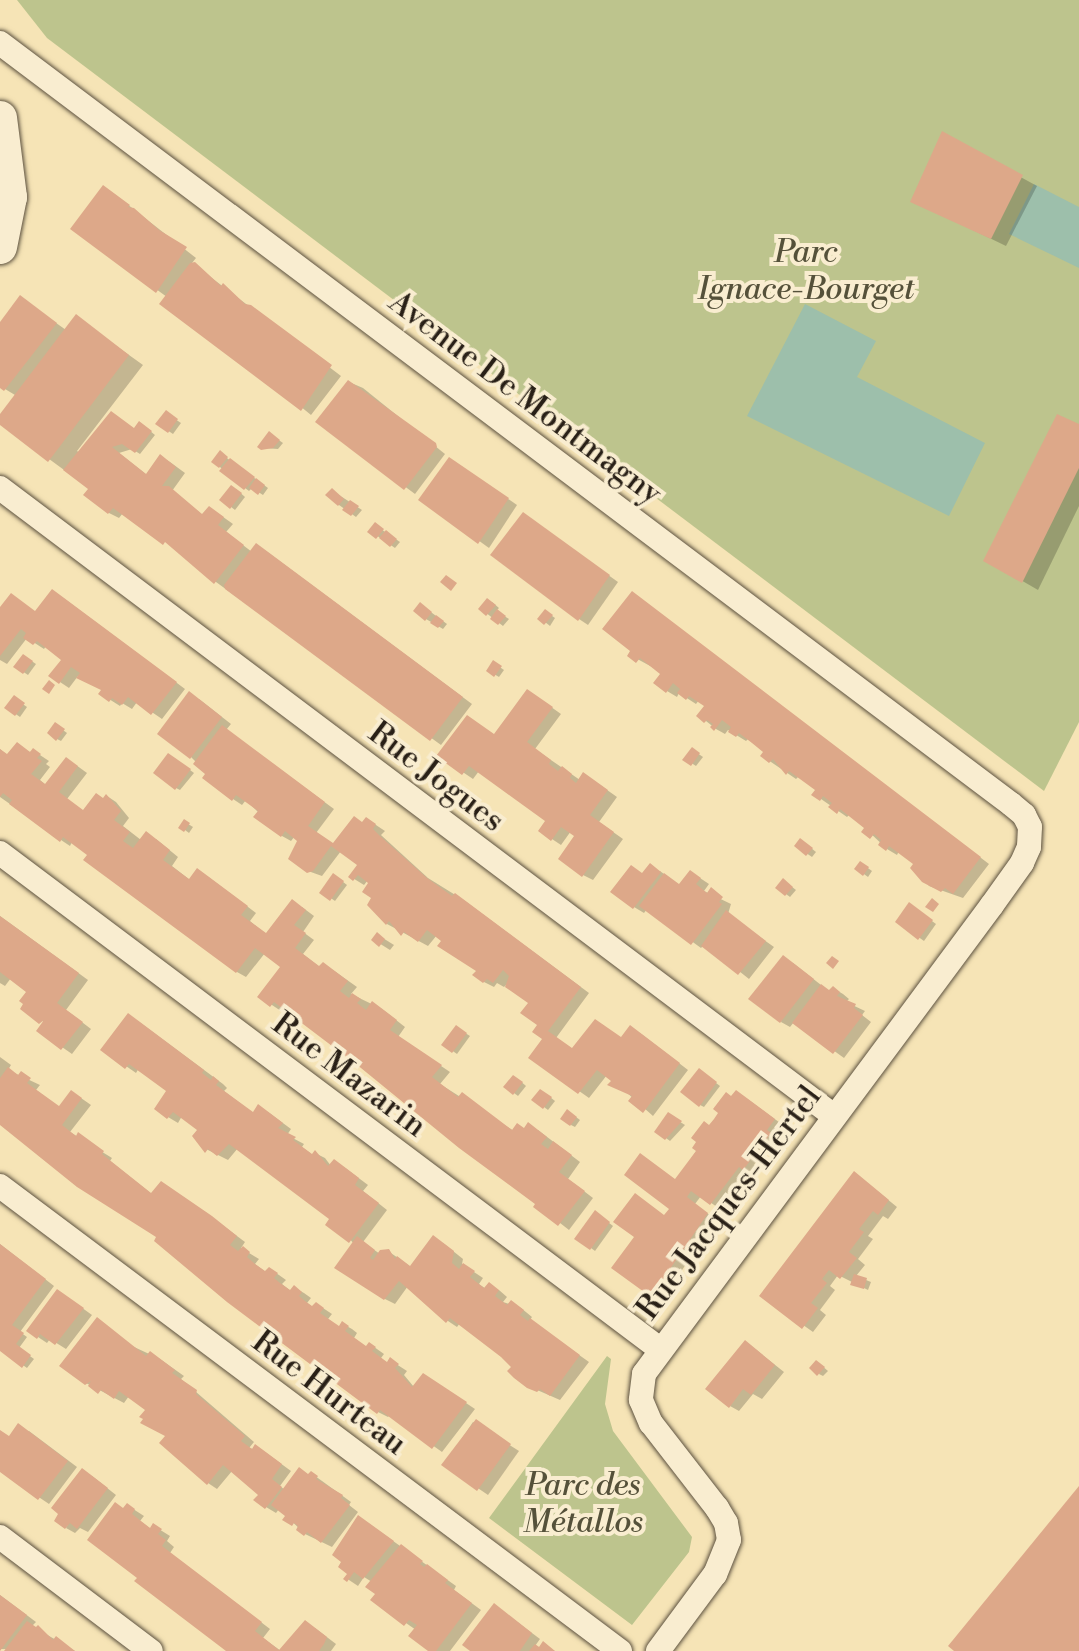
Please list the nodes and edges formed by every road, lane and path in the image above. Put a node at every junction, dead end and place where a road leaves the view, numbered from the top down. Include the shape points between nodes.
1 (0, 43) edge
2 (0, 118) edge
3 (0, 247) edge
4 (0, 488) edge
5 (1011, 804) joint
6 (0, 853) edge
7 (834, 1116) junction
8 (0, 1186) edge
9 (660, 1349) junction
10 (0, 1537) edge
11 (151, 1651) edge
12 (620, 1651) edge
13 (658, 1651) edge

1 - 5 street, Avenue De Montmagny
2 - 3 street via 10,197
4 - 7 street, Rue Jogues
5 - 7 street, Rue Jacques-Hertel via 1030,827 1022,863
6 - 9 street, Rue Mazarin
7 - 9 street, Rue Jacques-Hertel
8 - 12 street, Rue Hurteau
9 - 13 street, Rue Jacques-Hertel via 644,1374 641,1400 651,1423 717,1508 729,1540 715,1574
10 - 11 street

